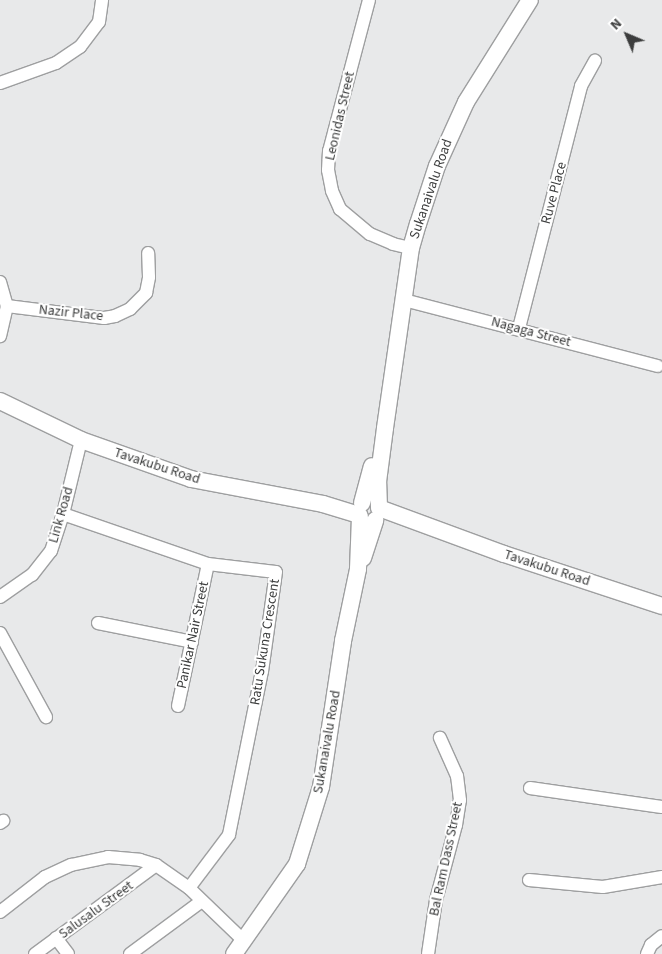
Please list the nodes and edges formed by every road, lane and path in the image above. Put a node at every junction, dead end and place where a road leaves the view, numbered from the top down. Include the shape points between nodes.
1 (102, 0) edge
2 (369, 0) edge
3 (530, 0) edge
4 (595, 61) dead end
5 (0, 83) edge
6 (411, 248) junction
7 (148, 253) dead end
8 (0, 282) edge
9 (404, 300) junction
10 (7, 306) junction
11 (519, 328) junction
12 (0, 336) edge
13 (658, 366) dead end
14 (0, 401) edge
15 (81, 440) junction
16 (369, 512) junction
17 (63, 514) junction
18 (208, 564) junction
19 (0, 597) edge
20 (662, 606) edge
21 (98, 623) dead end
22 (0, 632) edge
23 (192, 642) junction
24 (178, 706) dead end
25 (46, 717) dead end
26 (440, 738) dead end
27 (530, 788) dead end
28 (662, 807) edge
29 (156, 865) junction
30 (662, 877) edge
31 (529, 880) dead end
32 (189, 888) junction
33 (202, 901) junction
34 (0, 912) edge
35 (662, 936) edge
36 (56, 938) junction
37 (237, 951) edge
38 (35, 954) edge
39 (68, 954) edge
40 (130, 954) edge
41 (428, 954) edge
42 (647, 954) edge

1 - 5 street via 98,22 80,47 56,63
2 - 6 street, Leonidas Street via 329,151 328,170 340,209 370,234
3 - 6 main road, Sukanaivalu Road via 484,71 454,126 437,166
4 - 11 street, Ruve Place via 581,86
6 - 9 main road, Sukanaivalu Road
7 - 10 street, Nazir Place via 146,293 130,309 115,316 104,318
8 - 10 street
9 - 11 street, Nagaga Street
9 - 16 main road, Sukanaivalu Road
10 - 12 street
11 - 13 street, Nagaga Street
14 - 15 main road, Tavakubu Road
15 - 16 main road, Tavakubu Road via 191,479
15 - 17 street, Link Road
16 - 20 main road, Tavakubu Road via 433,529
16 - 37 main road, Sukanaivalu Road via 343,641 321,787 297,864
17 - 18 street, Ratu Sukuna Crescent
17 - 19 street, Link Road via 51,551 32,575
18 - 23 street, Panikar Nair Street
18 - 32 street, Ratu Sukuna Crescent via 276,572 262,671 230,835
21 - 23 street
22 - 25 street
23 - 24 street, Panikar Nair Street
26 - 41 street, Bal Ram Dass Street via 457,776 460,800 436,900
27 - 28 street
29 - 32 street
29 - 34 street via 108,857 71,865 45,877
29 - 36 street, Salusalu Street
30 - 31 street via 603,887
32 - 33 street
33 - 37 street
33 - 40 street
35 - 42 street via 651,945
36 - 38 street, Salusalu Street
36 - 39 street

